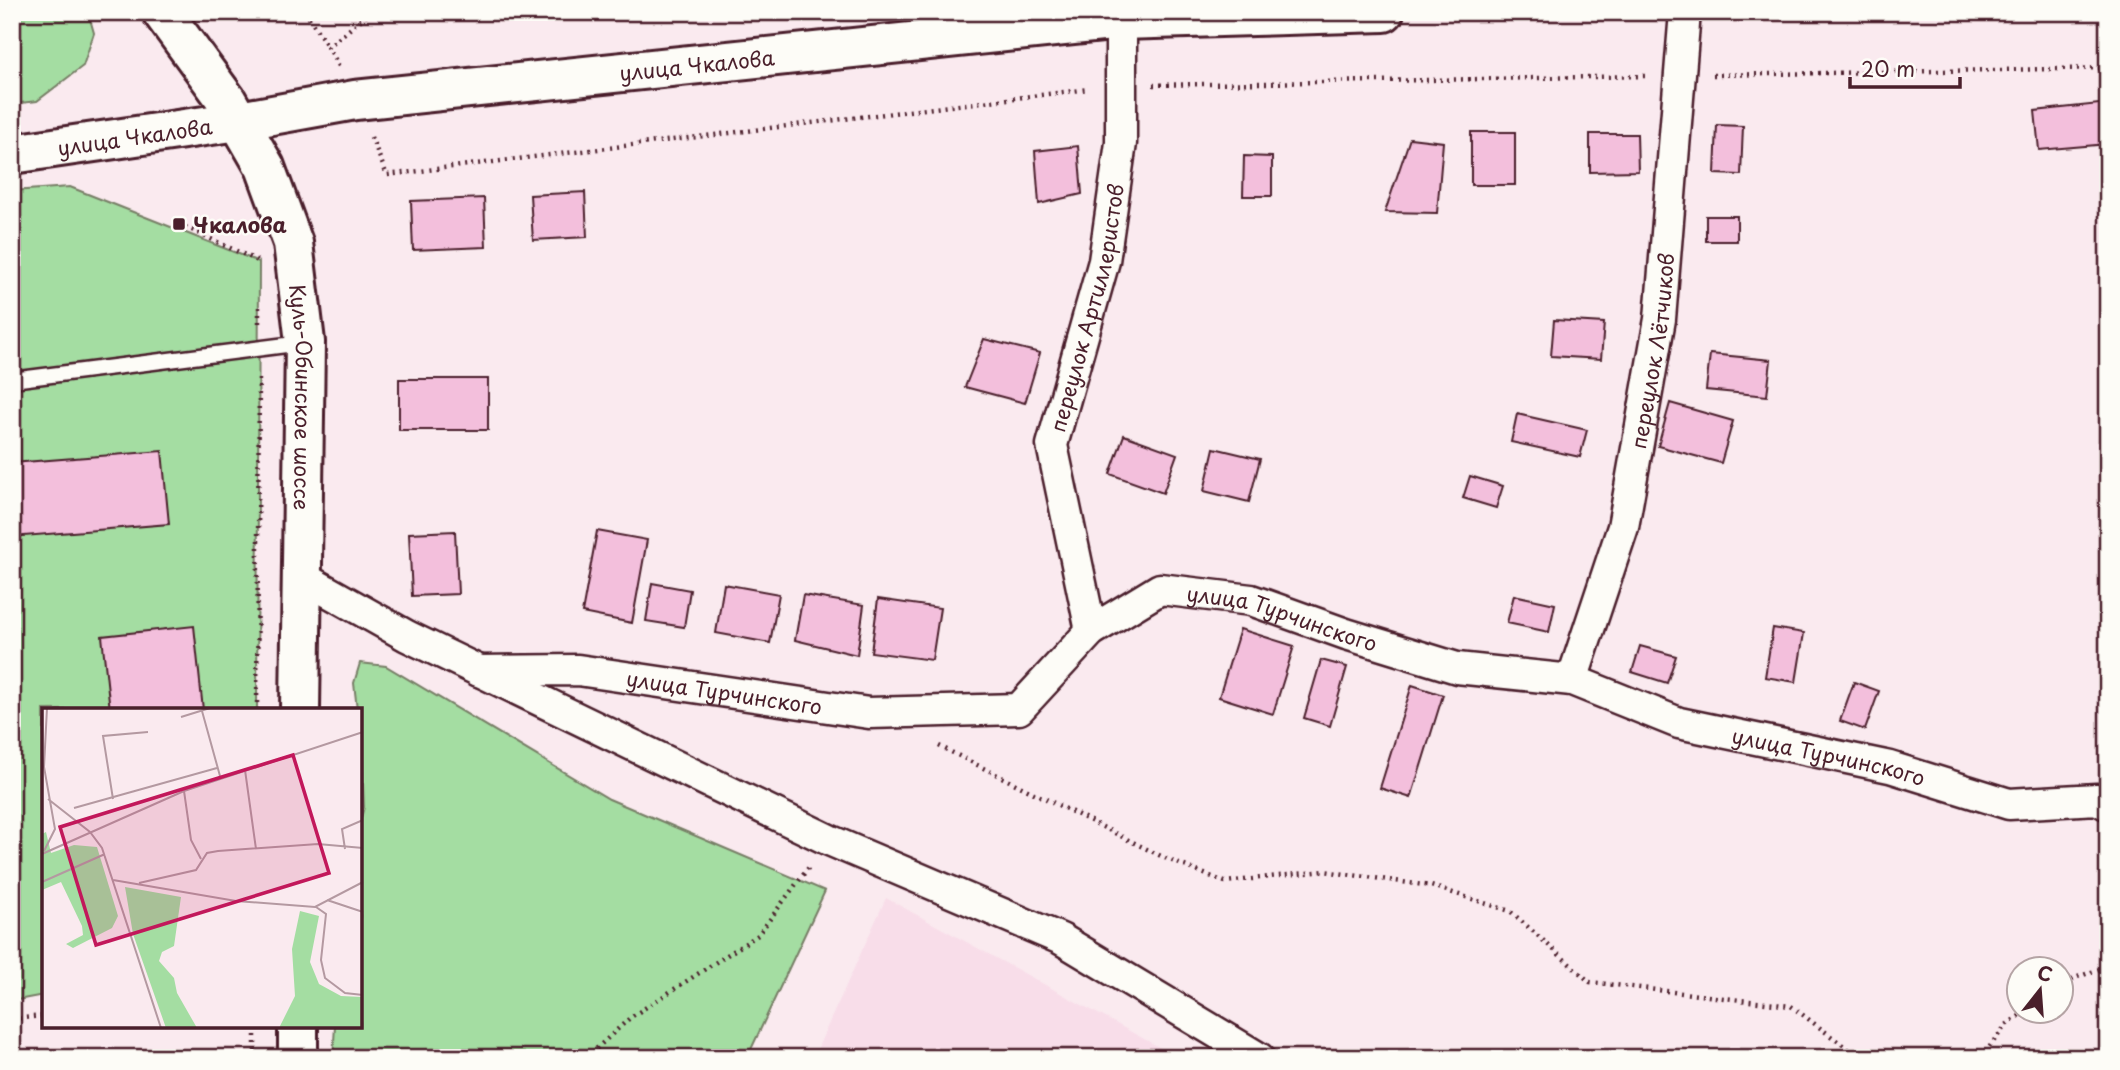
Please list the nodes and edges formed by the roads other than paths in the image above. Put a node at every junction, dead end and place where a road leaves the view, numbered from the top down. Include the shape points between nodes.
1 (162, 12) edge
2 (983, 12) edge
3 (1384, 12) edge
4 (1685, 12) edge
5 (1120, 16) edge
6 (233, 111) junction
7 (12, 132) edge
8 (12, 154) edge
9 (305, 342) junction
10 (12, 380) edge
11 (304, 578) junction
12 (1091, 631) junction
13 (479, 671) junction
14 (1572, 680) junction
15 (300, 708) edge
16 (2108, 805) edge
17 (298, 1028) edge
18 (298, 1058) edge
19 (1259, 1058) edge

1 - 6 main road, Куль-Обинское шоссе
2 - 6 main road, улица Чкалова via 347,79
3 - 5 main road, улица Чкалова
4 - 14 street, переулок Лётчиков via 1660,319 1623,527
5 - 6 main road, улица Чкалова
5 - 12 street, переулок Артиллеристов via 1121,143 1104,261 1052,445
6 - 7 main road, улица Чкалова
6 - 8 main road, улица Чкалова
6 - 9 main road, Куль-Обинское шоссе via 265,167 287,220 301,289
9 - 10 lane
9 - 11 main road, Куль-Обинское шоссе
11 - 13 street, улица Турчинского
11 - 15 main road, Куль-Обинское шоссе
12 - 13 street, улица Турчинского via 1019,709 869,713 578,670
12 - 14 street, улица Турчинского via 1160,589 1251,600 1457,668
13 - 19 street, улица Турчинского via 829,840 1061,940
14 - 16 street, улица Турчинского via 1679,723 1890,767 2010,804 2097,799
17 - 18 main road

